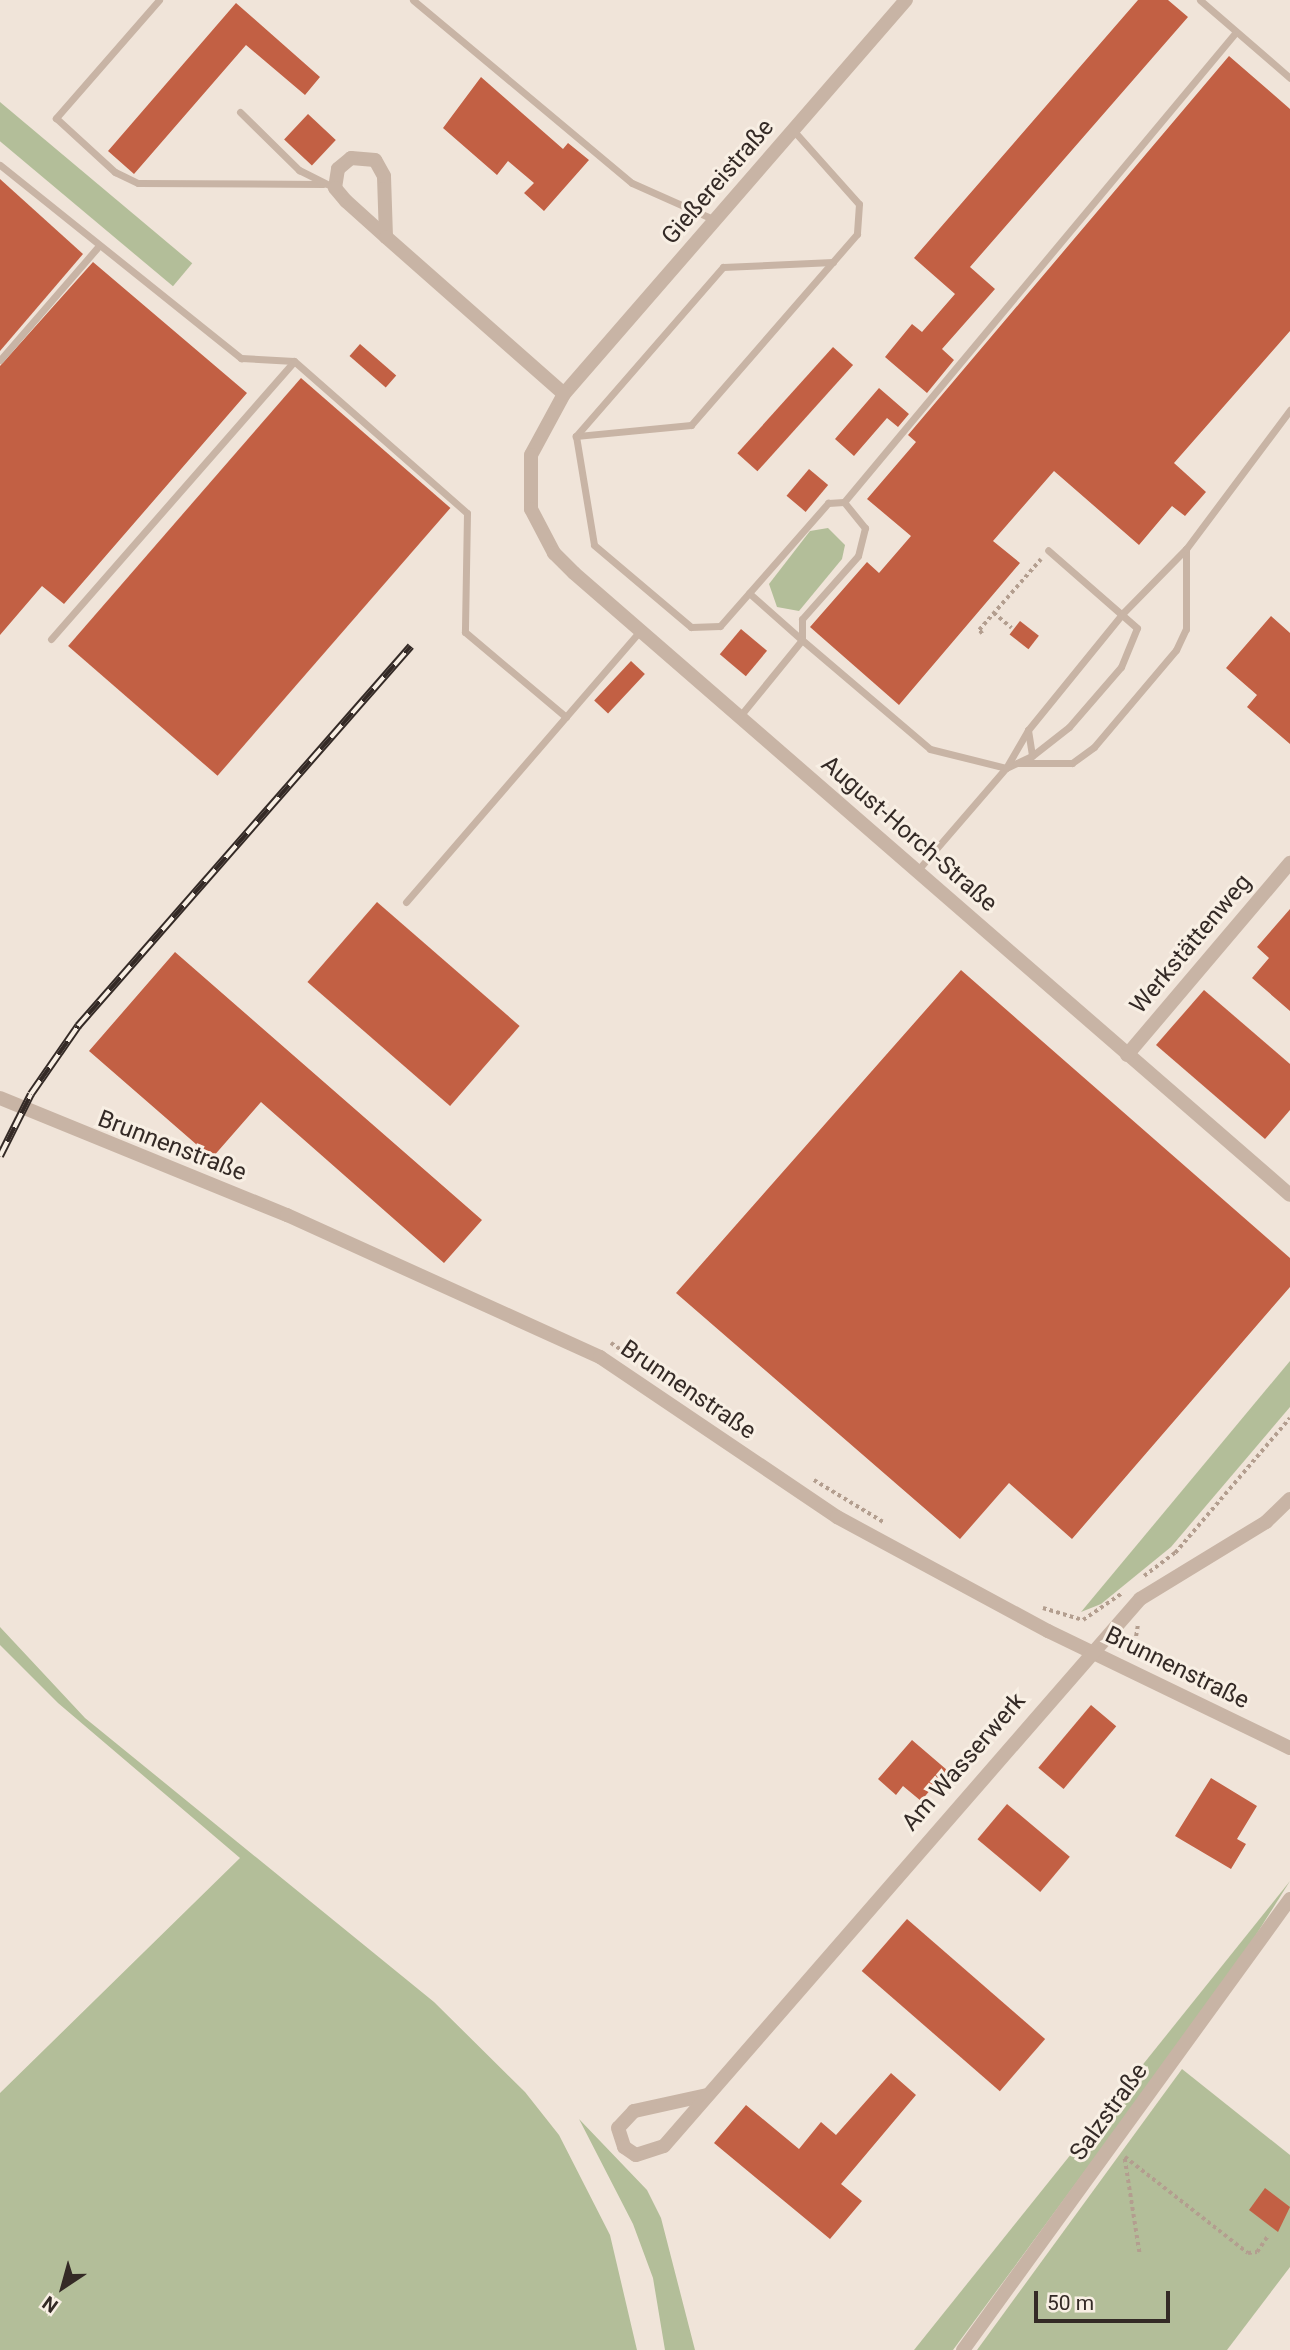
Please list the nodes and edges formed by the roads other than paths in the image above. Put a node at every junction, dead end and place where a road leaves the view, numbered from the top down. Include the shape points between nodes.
1 (159, 0) edge
2 (413, 0) edge
3 (906, 0) edge
4 (1200, 0) edge
5 (1236, 32) junction
6 (1290, 78) edge
7 (240, 112) dead end
8 (793, 130) junction
9 (0, 165) edge
10 (329, 186) junction
11 (715, 220) junction
12 (386, 237) junction
13 (97, 248) junction
14 (833, 262) junction
15 (0, 360) edge
16 (293, 361) junction
17 (564, 394) junction
18 (1290, 410) edge
19 (576, 436) junction
20 (528, 486) joint
21 (844, 502) junction
22 (1048, 550) road end
23 (1186, 550) junction
24 (749, 593) junction
25 (1123, 613) junction
26 (641, 631) junction
27 (51, 639) dead end
28 (802, 640) junction
29 (740, 716) junction
30 (566, 717) junction
31 (1028, 730) junction
32 (1032, 756) junction
33 (1018, 762) junction
34 (1006, 768) junction
35 (1290, 863) edge
36 (917, 872) junction
37 (406, 902) dead end
38 (1127, 1055) junction
39 (0, 1098) edge
40 (1290, 1195) edge
41 (1290, 1499) edge
42 (1090, 1651) junction
43 (1290, 1748) edge
44 (1290, 1899) edge
45 (707, 2095) junction
46 (963, 2350) edge

1 - 10 lane via 56,118 116,172 138,183
2 - 11 lane via 632,183
3 - 8 street, Gießereistraße
4 - 5 lane
5 - 6 lane
5 - 21 lane
7 - 10 lane
8 - 11 street, Gießereistraße
8 - 14 lane via 859,204 858,234
9 - 13 lane
10 - 12 street
10 - 12 street via 351,158 375,160 384,176
11 - 17 street, Gießereistraße
12 - 17 street
13 - 15 lane
13 - 16 lane via 241,358
14 - 19 lane via 691,425
14 - 19 lane via 723,267
16 - 27 lane
16 - 30 lane via 467,513 465,632
17 - 20 street, Gießereistraße via 541,426
18 - 23 lane
19 - 24 lane via 594,545 691,627 720,626
20 - 26 street, August-Horch-Straße via 531,509 554,553
21 - 24 lane via 828,503
21 - 28 lane via 865,528 858,555 802,619
22 - 25 lane
23 - 25 lane
23 - 33 lane via 1186,629 1176,650 1094,747 1072,763
24 - 28 lane
25 - 31 lane
25 - 32 lane via 1137,628 1135,647 1069,727
26 - 29 street, August-Horch-Straße
26 - 30 lane
28 - 29 lane
28 - 34 lane via 930,749
29 - 36 street, August-Horch-Straße
30 - 37 lane
31 - 32 lane
31 - 34 lane
32 - 33 lane
33 - 34 lane
34 - 36 lane
35 - 38 street, Werkstättenweg
36 - 38 street, August-Horch-Straße
38 - 40 street, August-Horch-Straße
39 - 42 street, Brunnenstraße via 287,1215 600,1357 837,1517
41 - 42 street, Am Wasserwerk via 1237,1541 1161,1582
42 - 43 street, Brunnenstraße
42 - 45 street, Am Wasserwerk
44 - 46 street, Salzstraße
45 - 45 street, Am Wasserwerk via 664,2146 636,2155 624,2147 618,2128 634,2111

